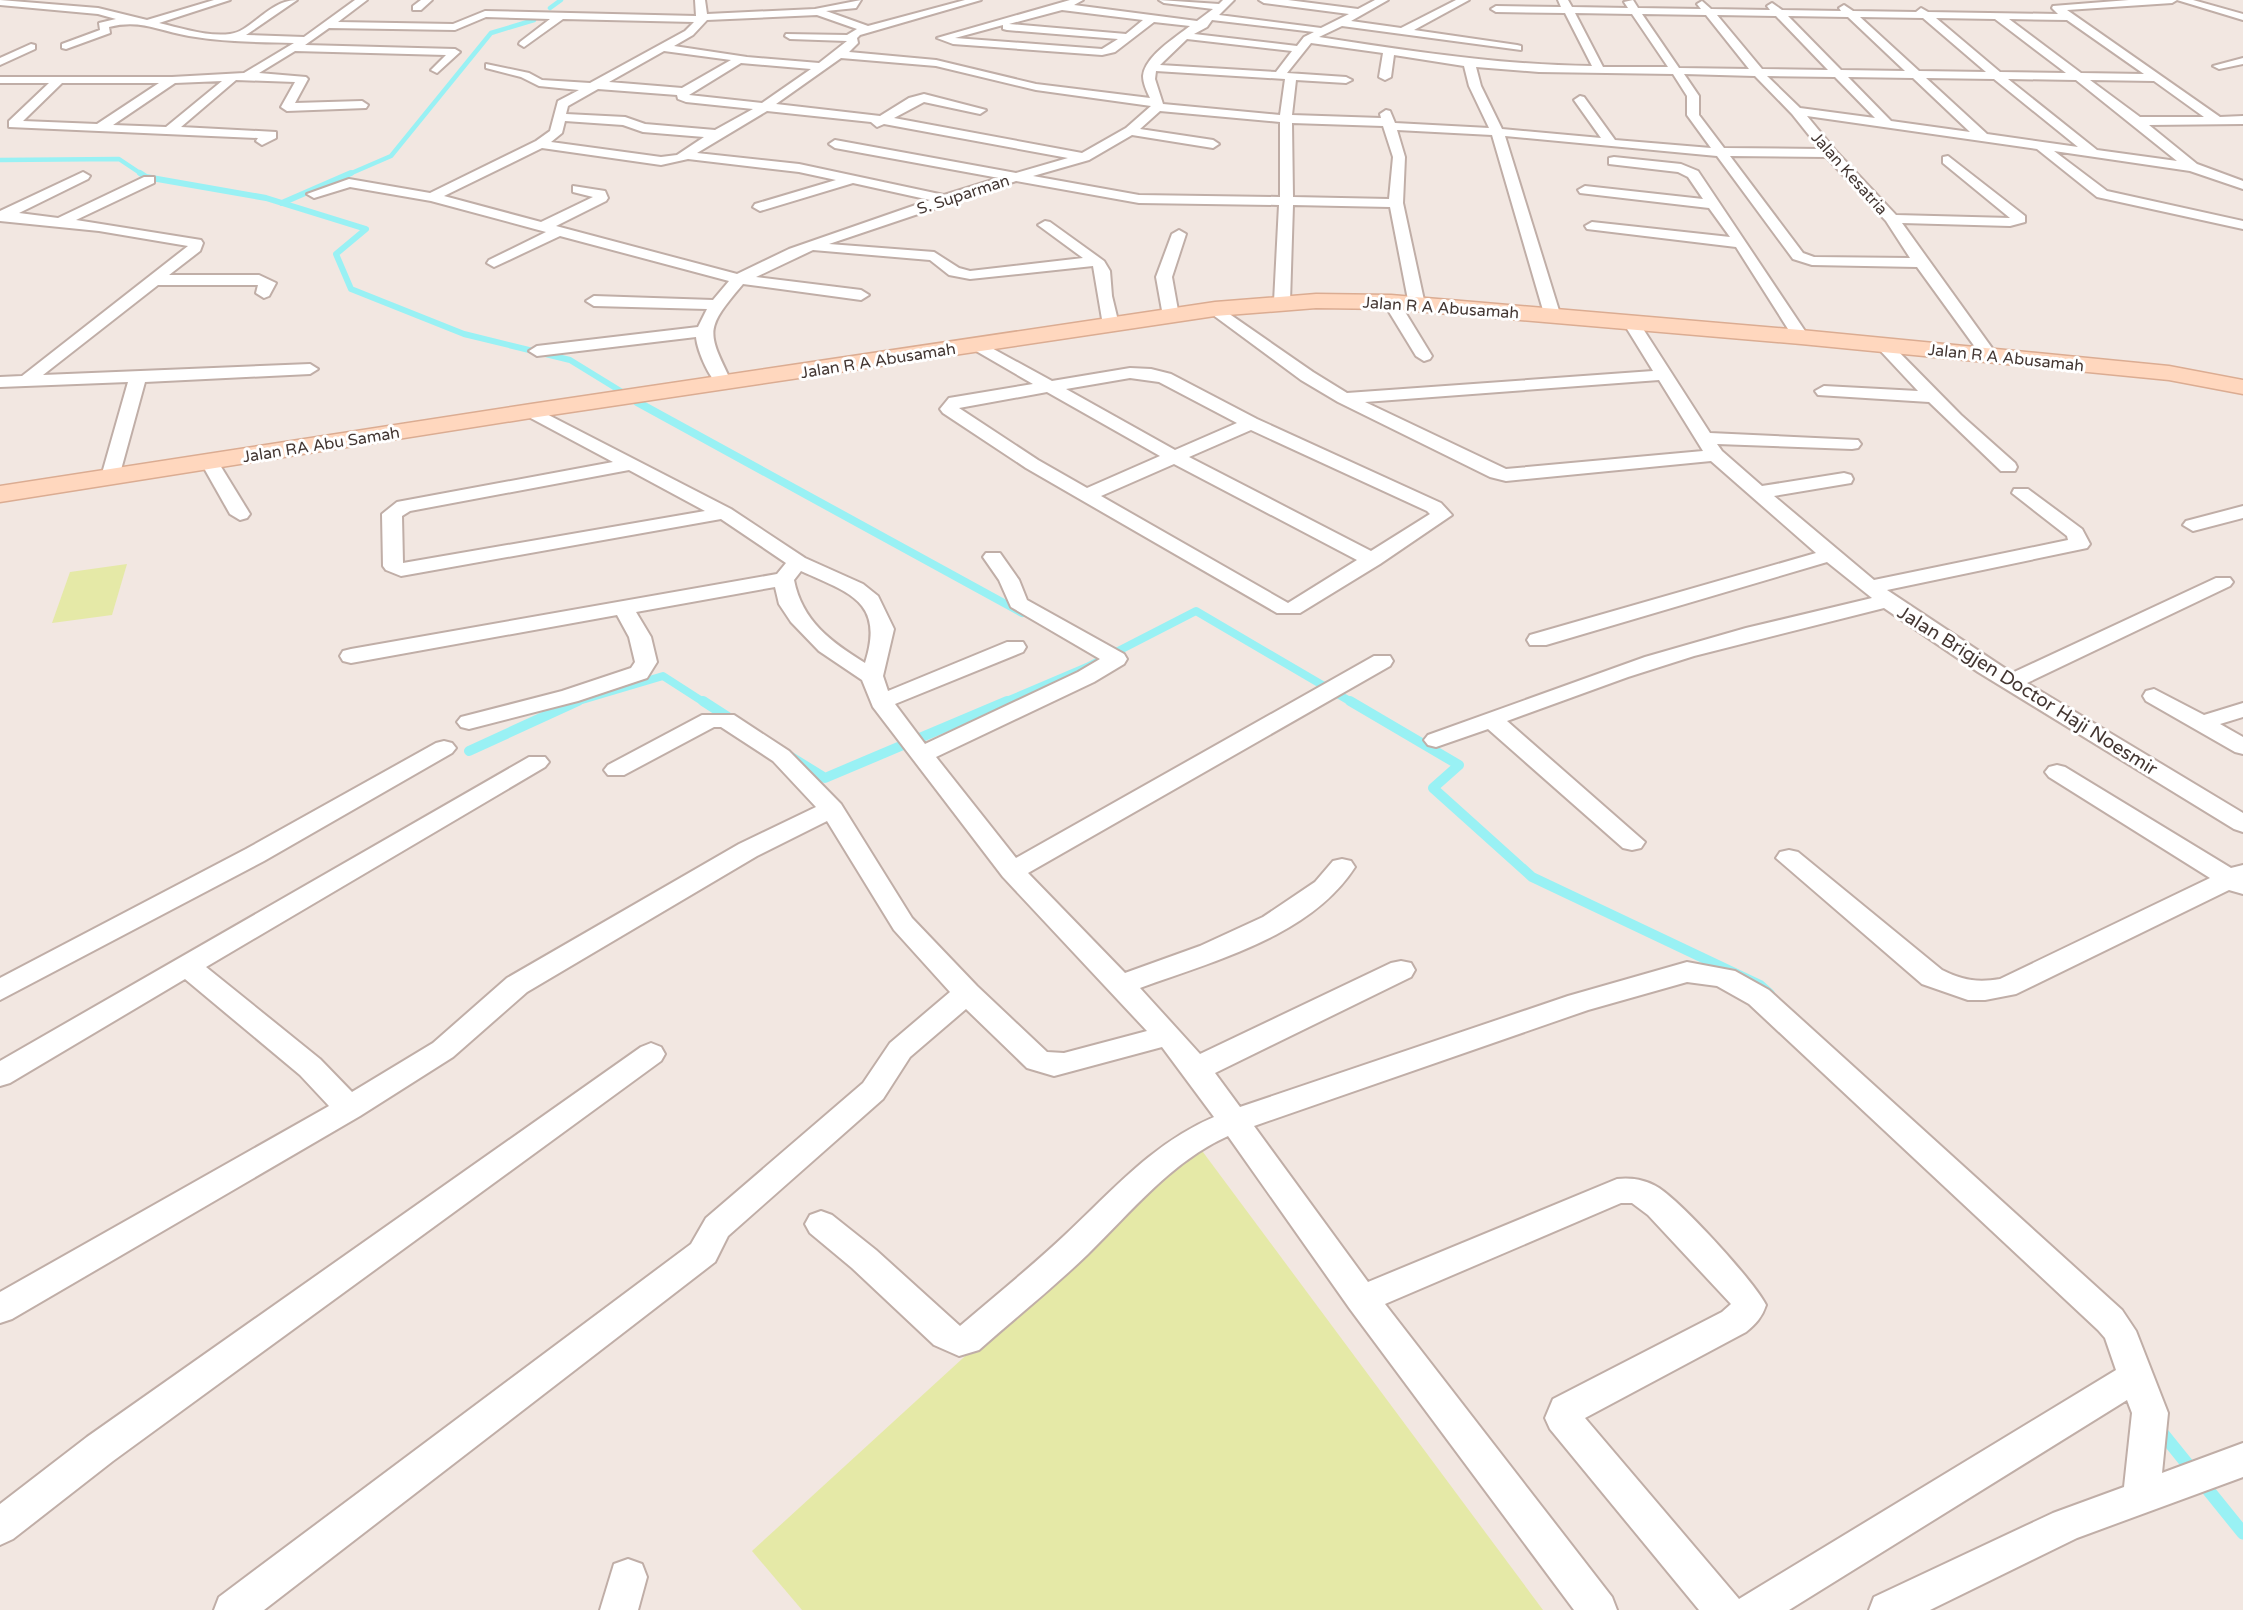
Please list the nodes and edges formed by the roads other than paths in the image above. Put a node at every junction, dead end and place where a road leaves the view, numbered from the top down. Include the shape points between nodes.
1 (225, 0) edge
2 (292, 0) edge
3 (362, 0) edge
4 (427, 0) edge
5 (700, 0) edge
6 (856, 0) edge
7 (976, 0) edge
8 (1078, 0) edge
9 (1164, 0) edge
10 (1273, 0) edge
11 (1383, 0) edge
12 (1464, 0) edge
13 (1766, 0) edge
14 (1836, 0) edge
15 (1907, 0) edge
16 (1978, 0) edge
17 (2047, 0) edge
18 (2172, 0) edge
19 (2182, 0) edge
20 (0, 2) edge
21 (2231, 2) edge
22 (1565, 5) edge
23 (1631, 5) edge
24 (2202, 5) junction
25 (1704, 6) edge
26 (1062, 7) junction
27 (417, 8) dead end
28 (2058, 8) junction
29 (1496, 9) edge
30 (806, 12) junction
31 (1042, 12) junction
32 (1217, 12) edge
33 (1359, 12) junction
34 (1778, 12) junction
35 (1849, 13) junction
36 (1926, 15) junction
37 (560, 16) junction
38 (1131, 16) junction
39 (1998, 16) junction
40 (2070, 17) junction
41 (2243, 17) edge
42 (702, 18) junction
43 (1153, 18) junction
44 (129, 19) junction
45 (1339, 22) junction
46 (145, 24) junction
47 (324, 25) junction
48 (410, 26) junction
49 (985, 26) junction
50 (866, 29) junction
51 (1317, 30) dead end
52 (1405, 30) junction
53 (790, 36) dead end
54 (1186, 36) junction
55 (1127, 37) junction
56 (234, 38) junction
57 (851, 38) junction
58 (1308, 39) junction
59 (306, 40) junction
60 (524, 44) dead end
61 (66, 46) dead end
62 (31, 47) dead end
63 (294, 48) junction
64 (664, 48) junction
65 (1300, 49) junction
66 (1389, 51) junction
67 (379, 52) junction
68 (839, 54) junction
69 (740, 60) junction
70 (2243, 61) edge
71 (0, 62) edge
72 (1469, 63) junction
73 (490, 66) dead end
74 (819, 66) junction
75 (2219, 66) dead end
76 (1151, 68) junction
77 (1522, 68) junction
78 (438, 70) dead end
79 (1599, 70) junction
80 (1677, 71) junction
81 (1758, 72) junction
82 (1837, 73) junction
83 (1913, 74) junction
84 (1286, 75) junction
85 (1996, 75) junction
86 (247, 76) junction
87 (2078, 76) junction
88 (1385, 77) dead end
89 (232, 78) junction
90 (2159, 78) junction
91 (0, 80) edge
92 (59, 80) junction
93 (172, 80) junction
94 (1346, 80) dead end
95 (594, 86) junction
96 (684, 92) junction
97 (1580, 100) dead end
98 (362, 105) dead end
99 (1157, 105) junction
100 (764, 106) junction
101 (980, 110) dead end
102 (1796, 111) junction
103 (559, 117) junction
104 (1387, 119) junction
105 (884, 120) junction
106 (1286, 120) junction
107 (2243, 120) edge
108 (2137, 121) junction
109 (2220, 122) junction
110 (1887, 124) junction
111 (102, 127) junction
112 (170, 130) junction
113 (1130, 131) junction
114 (1497, 132) junction
115 (715, 134) junction
116 (1984, 138) junction
117 (262, 141) dead end
118 (540, 144) junction
119 (1213, 144) dead end
120 (1611, 144) junction
121 (2042, 147) junction
122 (826, 150) junction
123 (1722, 152) junction
124 (1830, 153) junction
125 (685, 155) junction
126 (2096, 155) junction
127 (1084, 156) junction
128 (1593, 158) dead end
129 (1948, 160) dead end
130 (2192, 167) junction
131 (799, 168) junction
132 (1019, 175) junction
133 (83, 176) dead end
134 (854, 179) junction
135 (149, 180) dead end
136 (2243, 186) edge
137 (578, 189) dead end
138 (1585, 190) dead end
139 (314, 194) dead end
140 (432, 197) junction
141 (946, 199) junction
142 (1287, 200) junction
143 (1396, 203) junction
144 (1715, 204) junction
145 (760, 207) dead end
146 (1, 216) edge
147 (1892, 219) junction
148 (60, 222) junction
149 (1045, 225) dead end
150 (2243, 225) edge
151 (1592, 226) dead end
152 (540, 228) junction
153 (556, 232) junction
154 (1179, 234) dead end
155 (1741, 243) junction
156 (808, 247) junction
157 (1097, 261) junction
158 (494, 263) dead end
159 (1922, 263) junction
160 (739, 279) junction
161 (154, 280) junction
162 (264, 293) dead end
163 (861, 295) dead end
164 (594, 302) dead end
165 (1282, 302) junction
166 (1391, 302) junction
167 (1418, 304) junction
168 (717, 305) junction
169 (1214, 309) junction
170 (1171, 316) junction
171 (1553, 317) junction
172 (1632, 324) junction
173 (1111, 325) junction
174 (704, 331) junction
175 (1801, 337) junction
176 (977, 345) junction
177 (1883, 345) junction
178 (537, 351) dead end
179 (1989, 355) junction
180 (1424, 356) dead end
181 (310, 369) dead end
182 (1665, 375) junction
183 (138, 377) junction
184 (29, 379) junction
185 (0, 382) edge
186 (724, 383) junction
187 (1048, 387) junction
188 (2243, 387) edge
189 (1824, 391) dead end
190 (642, 395) joint
191 (1935, 397) junction
192 (1344, 398) junction
193 (531, 411) junction
194 (1251, 423) junction
195 (1852, 444) dead end
196 (1709, 446) junction
197 (1173, 456) junction
198 (209, 461) junction
199 (632, 464) junction
200 (2008, 467) dead end
201 (110, 477) junction
202 (1844, 479) dead end
203 (1758, 493) junction
204 (0, 494) edge
205 (2021, 494) dead end
206 (1087, 495) junction
207 (2243, 512) edge
208 (240, 513) dead end
209 (724, 513) junction
210 (2193, 525) dead end
211 (1830, 555) junction
212 (993, 557) dead end
213 (1373, 560) junction
214 (797, 562) junction
215 (784, 579) junction
216 (2223, 582) dead end
217 (1879, 594) junction
218 (622, 606) junction
219 (1538, 640) dead end
220 (1015, 646) dead end
221 (351, 656) dead end
222 (1382, 662) dead end
223 (872, 676) junction
224 (2011, 682) junction
225 (2154, 696) dead end
226 (880, 702) junction
227 (2243, 710) edge
228 (1492, 720) junction
229 (469, 722) dead end
230 (2202, 723) junction
231 (1436, 740) dead end
232 (912, 745) junction
233 (2243, 747) edge
234 (444, 748) dead end
235 (537, 762) dead end
236 (616, 769) dead end
237 (2057, 772) dead end
238 (832, 809) junction
239 (2243, 824) edge
240 (1632, 842) dead end
241 (1789, 858) dead end
242 (1342, 867) dead end
243 (1012, 871) junction
244 (2239, 880) edge
245 (187, 966) junction
246 (1401, 970) dead end
247 (1121, 985) junction
248 (0, 990) edge
249 (967, 993) junction
250 (1168, 1035) junction
251 (651, 1054) dead end
252 (1196, 1069) junction
253 (0, 1075) edge
254 (349, 1108) junction
255 (1234, 1121) junction
256 (821, 1224) dead end
257 (1362, 1299) junction
258 (0, 1309) edge
259 (2136, 1376) junction
260 (2243, 1460) edge
261 (2141, 1498) junction
262 (0, 1527) edge
263 (233, 1610) edge
264 (1598, 1610) edge
265 (1724, 1610) edge
266 (1754, 1610) edge
267 (1888, 1610) edge

1 - 46 street
2 - 56 street
3 - 47 street
4 - 27 street
5 - 42 street
6 - 30 street via 852,6
7 - 50 street
8 - 26 street
9 - 32 street
10 - 33 street
11 - 33 street
12 - 52 street
13 - 34 street
14 - 35 street
15 - 36 street
16 - 39 street
17 - 28 street
18 - 28 street
19 - 24 street
20 - 44 street via 99,11
21 - 24 street
22 - 23 street
22 - 29 street
22 - 79 street
23 - 25 street
23 - 80 street
24 - 41 street
25 - 34 street
25 - 81 street, Jalan Kesatria
26 - 31 street
26 - 38 street
28 - 40 street
30 - 42 street
30 - 50 street
31 - 38 street
31 - 49 street
32 - 43 street
32 - 51 street
32 - 54 street
33 - 45 street
34 - 35 street
34 - 82 street
35 - 36 street
35 - 83 street
36 - 39 street
36 - 85 street
37 - 42 street
37 - 48 street via 485,13 457,26
37 - 60 street
38 - 43 street
39 - 40 street
39 - 87 street
40 - 90 street
42 - 64 street
43 - 55 street
44 - 46 street
44 - 61 street via 103,25 106,31
45 - 52 street
45 - 58 street
46 - 56 street
47 - 48 street
47 - 59 street
48 - 67 street
49 - 55 street
49 - 55 street via 942,38 1096,53 1111,50
50 - 57 street
52 - 77 street via 1514,43
53 - 57 street
54 - 65 street
54 - 76 street
56 - 59 street
57 - 68 street via 853,43
58 - 65 street
58 - 66 street
59 - 63 street
62 - 71 street
63 - 67 street
63 - 86 street
64 - 69 street via 735,55
64 - 95 street
65 - 84 street
66 - 72 street
66 - 88 street
67 - 78 street via 455,52
68 - 74 street
68 - 99 street via 936,63
69 - 74 street
69 - 96 street
70 - 75 street
72 - 77 street
72 - 114 street
73 - 95 street via 544,84
74 - 100 street
76 - 84 street
76 - 99 street
77 - 79 street
79 - 80 street
80 - 81 street
80 - 123 street via 1693,96 1693,115
81 - 82 street
81 - 102 street, Jalan Kesatria
82 - 83 street
82 - 110 street
83 - 85 street
83 - 116 street
84 - 94 street
84 - 106 street
85 - 87 street
85 - 126 street
86 - 89 street
86 - 98 street via 302,79 287,107
87 - 90 street
87 - 108 street
89 - 93 street
89 - 112 street
90 - 109 street
91 - 92 street
92 - 93 street
92 - 111 street via 13,124
93 - 111 street
95 - 96 street
95 - 103 street via 562,104
96 - 100 street via 686,98
97 - 120 street
99 - 106 street
99 - 113 street, S. Suparman
100 - 105 street
100 - 115 street
101 - 105 street via 924,98
102 - 110 street
102 - 124 street, Jalan Kesatria
103 - 115 street
103 - 118 street via 556,133
104 - 106 street
104 - 114 street
104 - 143 street via 1399,157
105 - 122 street
105 - 127 street
106 - 142 street
107 - 109 street
108 - 109 street
108 - 130 street
110 - 116 street
111 - 112 street
112 - 117 street via 272,135
113 - 119 street
113 - 127 street, S. Suparman
114 - 120 street
114 - 171 street
115 - 125 street
116 - 121 street
118 - 125 street via 661,160
118 - 140 street
120 - 123 street
121 - 126 street
121 - 150 street via 2102,194
122 - 131 street
122 - 132 street
123 - 124 street
123 - 159 street via 1800,257
124 - 147 street, Jalan Kesatria
125 - 131 street
126 - 130 street
127 - 132 street, S. Suparman
128 - 144 street via 1686,169
129 - 147 street via 2020,219
130 - 136 street
131 - 134 street
132 - 141 street, S. Suparman
132 - 142 street via 1139,198
133 - 146 street
134 - 141 street
134 - 145 street
135 - 148 street
137 - 152 street via 601,198
138 - 144 street
139 - 140 street via 349,183
140 - 152 street
141 - 156 street, S. Suparman
142 - 143 street
142 - 165 street
143 - 167 street
144 - 155 street
146 - 148 street
147 - 159 street, Jalan Kesatria
148 - 161 street via 197,243
149 - 157 street
151 - 155 street
152 - 153 street
153 - 158 street
153 - 160 street
154 - 170 street via 1164,277
155 - 175 street
156 - 157 street via 934,256 954,272 970,275
156 - 160 street, S. Suparman
157 - 173 street via 1103,271
159 - 179 street, Jalan Kesatria
160 - 163 street
160 - 168 street, S. Suparman
161 - 162 street via 265,281
161 - 184 street
164 - 168 street
165 - 166 street, Jalan R A Abusamah
165 - 169 street, Jalan R A Abusamah
166 - 167 street, Jalan R A Abusamah
166 - 180 street
167 - 171 street, Jalan R A Abusamah
168 - 174 street, S. Suparman
169 - 170 street, Jalan R A Abusamah
169 - 192 street
170 - 173 street, Jalan R A Abusamah
171 - 172 street, Jalan R A Abusamah
172 - 175 street, Jalan R A Abusamah
172 - 182 street, Jalan Brigjen Doctor Haji Noesmir
173 - 176 street, Jalan R A Abusamah
174 - 178 street
174 - 186 street via 705,344
175 - 177 street, Jalan R A Abusamah
176 - 186 street, Jalan R A Abusamah
176 - 187 street
177 - 179 street, Jalan R A Abusamah
177 - 191 street
179 - 188 street, Jalan R A Abusamah via 2169,373
181 - 183 street
182 - 192 street
182 - 196 street, Jalan Brigjen Doctor Haji Noesmir
183 - 184 street
183 - 201 street
184 - 185 street
186 - 190 street, Jalan R A Abusamah
187 - 194 street via 1150,373
187 - 197 street
187 - 206 street via 955,402 949,409
189 - 191 street
190 - 193 street, Jalan RA Abu Samah
191 - 200 street
192 - 196 street via 1506,475
193 - 198 street, Jalan RA Abu Samah
193 - 199 street
194 - 197 street
194 - 213 street via 1441,511 1443,515 1435,522
195 - 196 street
196 - 203 street, Jalan Brigjen Doctor Haji Noesmir
197 - 206 street
197 - 213 street
198 - 201 street, Jalan RA Abu Samah
198 - 208 street
199 - 209 street
199 - 209 street via 404,506 392,514 393,566 414,568
201 - 204 street, Jalan RA Abu Samah
202 - 203 street
203 - 211 street, Jalan Brigjen Doctor Haji Noesmir
205 - 217 street via 2075,533 2080,544
206 - 213 street via 1284,609 1293,609
207 - 210 street
209 - 214 street
211 - 217 street, Jalan Brigjen Doctor Haji Noesmir
211 - 219 street
212 - 232 street via 1018,603 1111,655 1113,662 1086,677
214 - 215 street
214 - 223 street via 856,588 871,600 883,629
215 - 218 street
215 - 223 street via 789,604 806,626 851,665
216 - 224 street
217 - 224 street, Jalan Brigjen Doctor Haji Noesmir
217 - 228 street via 1621,672
218 - 221 street
218 - 229 street via 640,637 646,662 639,673
220 - 226 street
222 - 243 street
223 - 226 street
224 - 239 street, Jalan Brigjen Doctor Haji Noesmir
225 - 230 street
226 - 232 street
227 - 230 street
228 - 231 street
228 - 240 street
230 - 233 street
232 - 243 street
234 - 248 street via 255,855
235 - 245 street
236 - 238 street via 720,719 781,756
237 - 244 street
238 - 249 street via 903,924
238 - 254 street via 736,857 517,985 443,1050
241 - 244 street via 1932,976 1957,990 1980,992 2006,987
242 - 247 street via 1318,894 1281,919
243 - 247 street
245 - 253 street
245 - 254 street via 310,1067
246 - 252 street
247 - 250 street
249 - 250 street via 1045,1063 1071,1062
249 - 263 street via 900,1050 873,1091 717,1227 703,1253
250 - 252 street
251 - 262 street via 100,1449
252 - 255 street
254 - 258 street
255 - 256 street via 1196,1137 1167,1157 1074,1247 967,1340 946,1335
255 - 257 street
255 - 259 street via 1658,979 1687,972 1725,978 1759,997 2110,1320 2119,1331
257 - 264 street
257 - 265 street via 1617,1191 1631,1189 1660,1206 1744,1296 1747,1311 1566,1410 1563,1418
259 - 261 street via 2150,1413
259 - 266 street
260 - 261 street
261 - 267 street via 2066,1525

